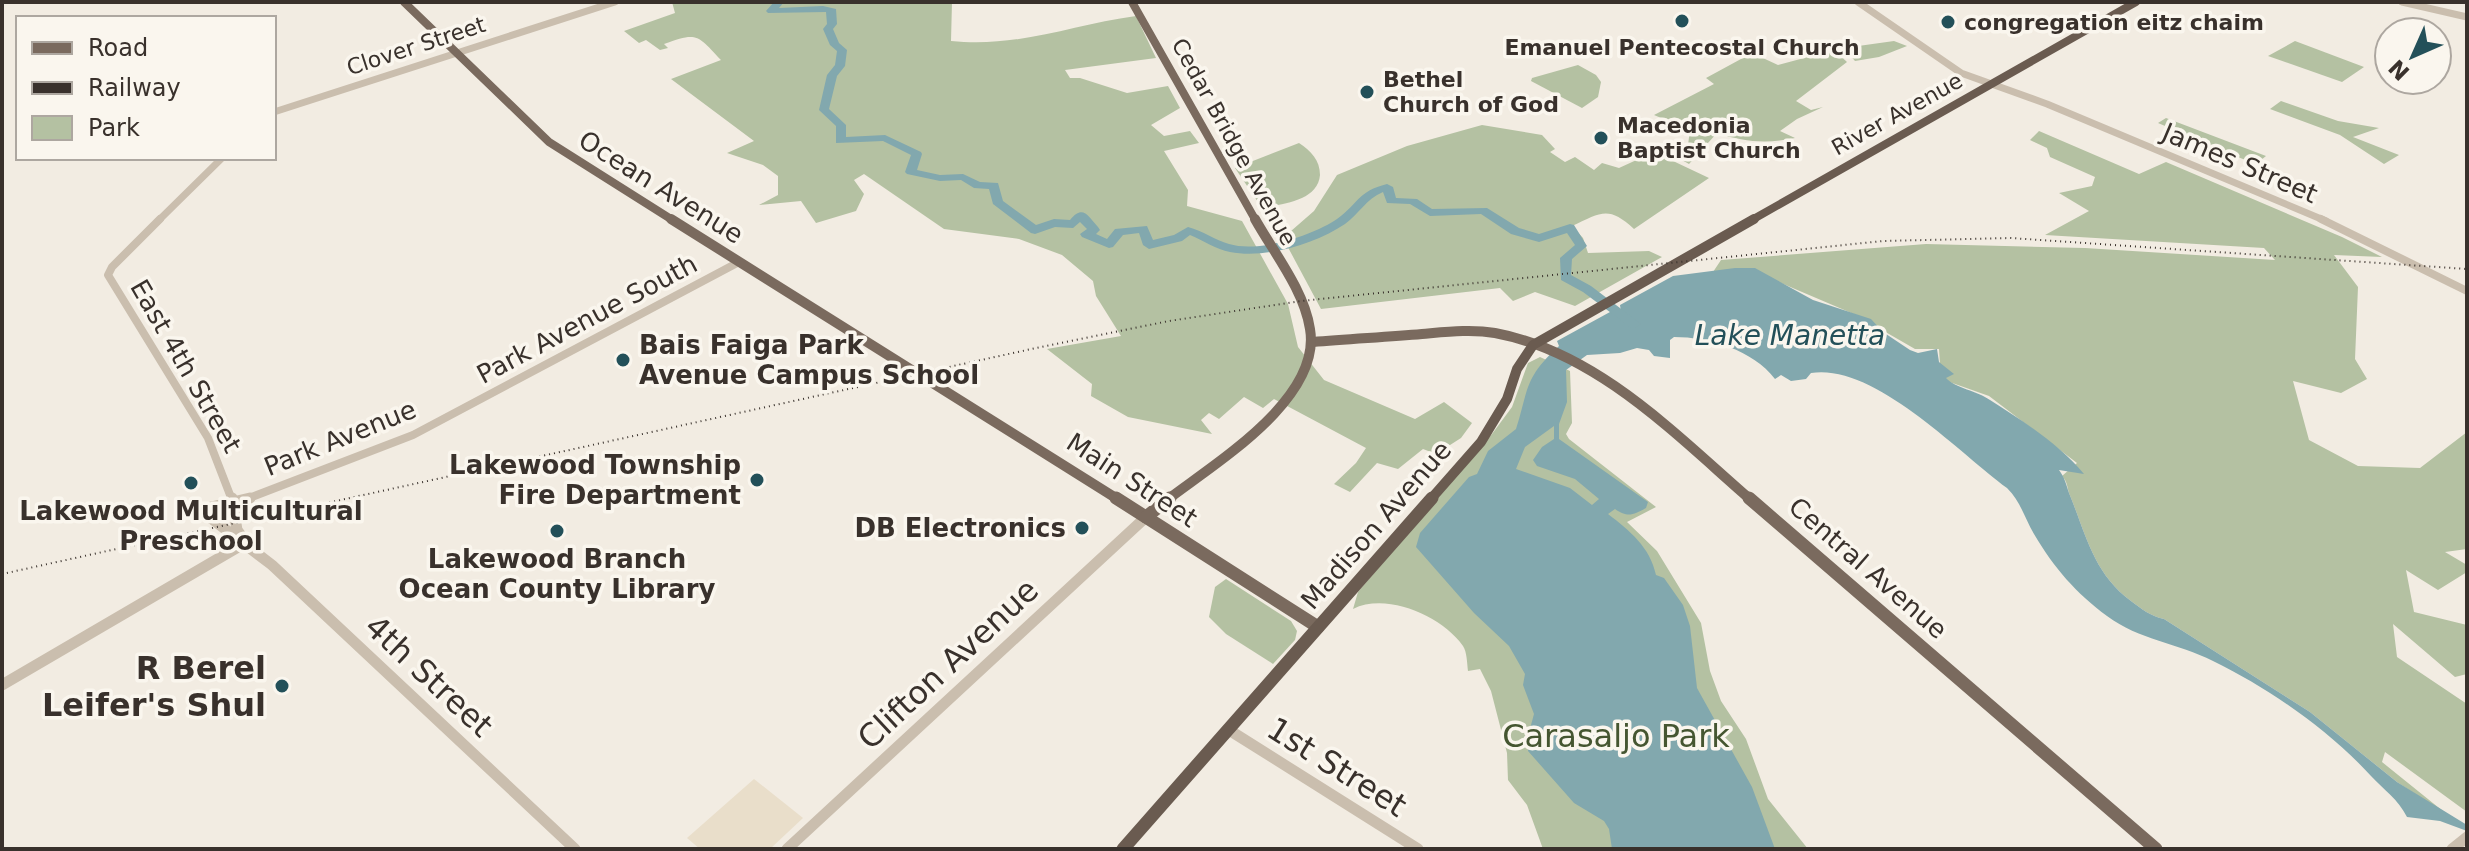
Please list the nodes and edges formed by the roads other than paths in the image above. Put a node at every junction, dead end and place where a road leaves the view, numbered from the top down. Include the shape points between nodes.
1 (404, 2) edge
2 (615, 2) edge
3 (1132, 2) edge
4 (1858, 2) edge
5 (2136, 2) edge
6 (2402, 2) edge
7 (2467, 17) edge
8 (454, 53) junction
9 (1993, 83) junction
10 (276, 111) edge
11 (220, 160) edge
12 (1677, 261) joint
13 (739, 262) junction
14 (2467, 291) edge
15 (1313, 342) junction
16 (1535, 345) junction
17 (920, 374) joint
18 (456, 414) joint
19 (234, 504) junction
20 (194, 511) joint
21 (1146, 517) junction
22 (245, 543) junction
23 (1318, 627) junction
24 (2, 685) edge
25 (1229, 730) junction
26 (575, 849) edge
27 (787, 849) edge
28 (1123, 849) edge
29 (1418, 849) edge
30 (2156, 849) edge

1 - 8 main road, Ocean Avenue
2 - 8 street, Clover Street
3 - 15 main road, Cedar Bridge Avenue via 1301,301
4 - 9 street, James Street via 1954,69
5 - 9 highway, River Avenue
6 - 7 street
8 - 10 street, Clover Street
8 - 13 main road, Ocean Avenue via 549,142
9 - 12 highway, River Avenue
9 - 14 street, James Street via 2368,240
11 - 19 street, East 4th Street via 109,271 208,438
12 - 16 highway, Madison Avenue
13 - 17 main road, Ocean Avenue
13 - 18 street, Park Avenue South
15 - 16 main road, Central Avenue via 1479,330
15 - 21 main road via 1305,372 1285,403
16 - 23 highway, Madison Avenue via 1517,369 1507,399 1481,442
16 - 30 main road, Central Avenue via 1583,366 1644,408
17 - 21 main road, Main Street
18 - 19 street, Park Avenue
19 - 20 street, Park Avenue
19 - 22 street, East 4th Street via 237,530
20 - 22 street, 4th Street
21 - 23 main road, Main Street
21 - 27 street, Clifton Avenue
22 - 24 street
22 - 26 street, 4th Street
23 - 25 highway, Madison Avenue
25 - 28 highway, Madison Avenue
25 - 29 street, 1st Street

